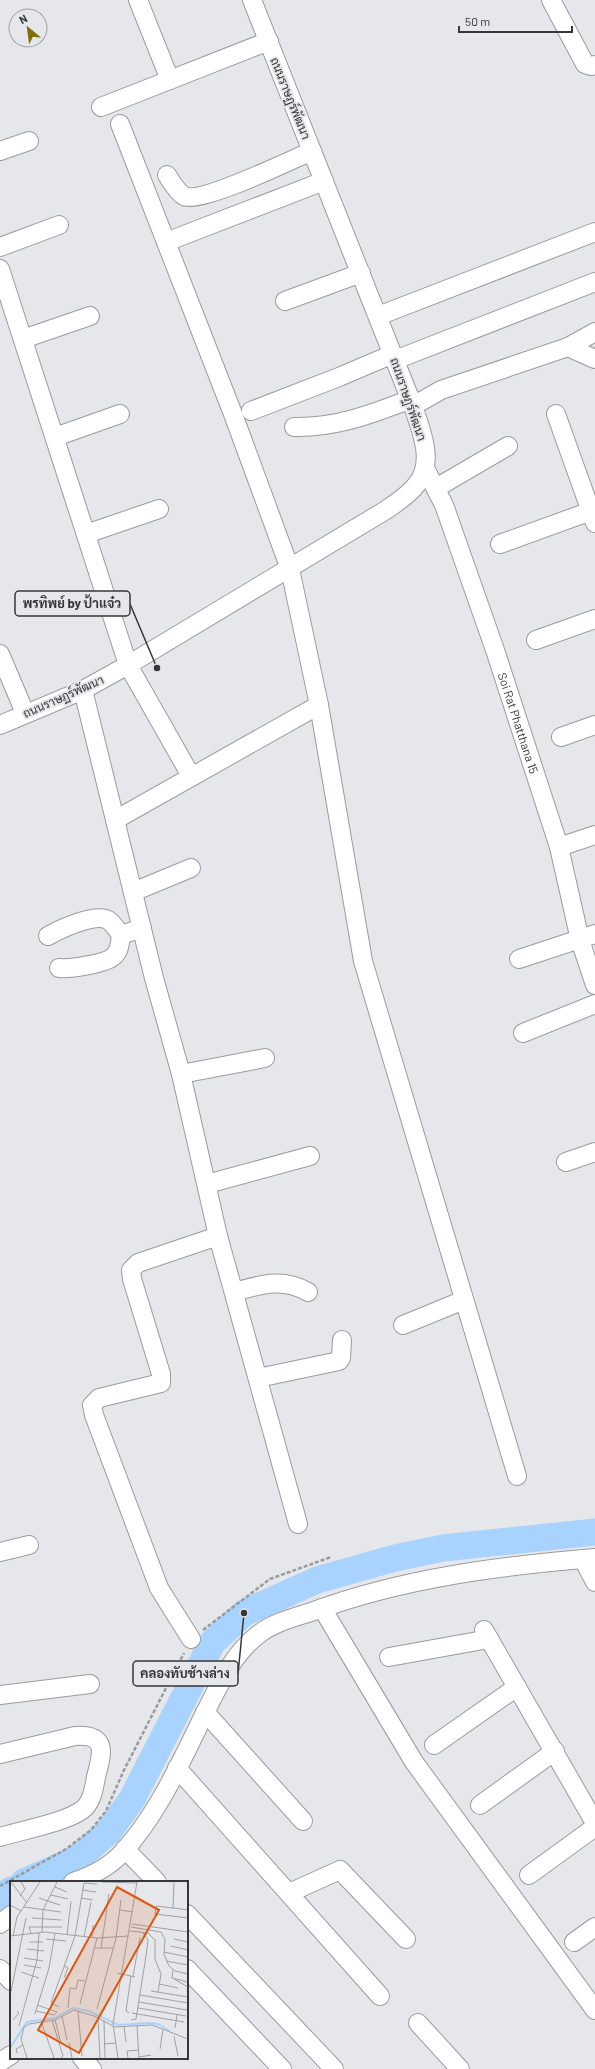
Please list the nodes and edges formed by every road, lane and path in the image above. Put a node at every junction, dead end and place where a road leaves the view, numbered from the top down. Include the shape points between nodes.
1 (138, 0) edge
2 (252, 0) edge
3 (551, 0) edge
4 (268, 42) junction
5 (595, 64) edge
6 (170, 80) junction
7 (101, 107) dead end
8 (120, 124) dead end
9 (29, 141) dead end
10 (0, 151) edge
11 (312, 151) junction
12 (167, 175) dead end
13 (324, 181) junction
14 (59, 225) dead end
15 (595, 232) edge
16 (166, 242) junction
17 (0, 247) edge
18 (0, 269) edge
19 (361, 273) junction
20 (595, 282) edge
21 (285, 302) dead end
22 (90, 316) dead end
23 (378, 316) junction
24 (595, 332) edge
25 (23, 338) junction
26 (568, 347) junction
27 (394, 357) junction
28 (595, 359) edge
29 (412, 403) junction
30 (251, 411) dead end
31 (120, 414) dead end
32 (556, 414) dead end
33 (294, 427) dead end
34 (55, 437) junction
35 (508, 446) dead end
36 (425, 468) junction
37 (436, 488) junction
38 (159, 509) dead end
39 (593, 517) edge
40 (86, 534) junction
41 (500, 544) dead end
42 (290, 569) junction
43 (595, 619) edge
44 (536, 640) dead end
45 (0, 654) edge
46 (128, 665) junction
47 (83, 690) junction
48 (319, 705) junction
49 (25, 713) junction
50 (0, 725) edge
51 (595, 725) edge
52 (561, 738) dead end
53 (191, 776) junction
54 (115, 820) junction
55 (595, 835) edge
56 (559, 847) junction
57 (191, 868) dead end
58 (133, 892) junction
59 (142, 928) junction
60 (121, 935) junction
61 (48, 936) dead end
62 (588, 937) edge
63 (519, 960) dead end
64 (59, 968) dead end
65 (595, 985) edge
66 (595, 1004) edge
67 (523, 1033) dead end
68 (265, 1058) dead end
69 (181, 1074) junction
70 (595, 1152) edge
71 (310, 1156) dead end
72 (566, 1162) dead end
73 (206, 1184) junction
74 (218, 1236) junction
75 (234, 1292) junction
76 (308, 1292) dead end
77 (464, 1300) junction
78 (403, 1324) dead end
79 (342, 1340) dead end
80 (258, 1378) junction
81 (517, 1476) dead end
82 (298, 1524) dead end
83 (29, 1545) dead end
84 (0, 1552) edge
85 (331, 1557) dead end
86 (589, 1558) edge
87 (595, 1582) edge
88 (322, 1608) junction
89 (191, 1639) junction
90 (389, 1657) dead end
91 (90, 1684) dead end
92 (517, 1687) junction
93 (0, 1695) edge
94 (206, 1712) junction
95 (434, 1745) dead end
96 (555, 1750) junction
97 (0, 1754) edge
98 (177, 1768) junction
99 (480, 1805) dead end
100 (303, 1822) dead end
101 (595, 1823) edge
102 (595, 1827) edge
103 (0, 1837) edge
104 (125, 1848) junction
105 (529, 1875) dead end
106 (100, 1877) edge
107 (78, 1881) edge
108 (156, 1881) edge
109 (0, 1886) edge
110 (289, 1893) junction
111 (188, 1915) edge
112 (10, 1916) edge
113 (0, 1924) edge
114 (595, 1927) edge
115 (406, 1939) dead end
116 (574, 1942) dead end
117 (0, 1969) edge
118 (188, 1970) edge
119 (10, 1980) edge
120 (380, 1996) dead end
121 (595, 2010) edge
122 (418, 2023) dead end
123 (10, 2056) edge
124 (83, 2059) edge
125 (0, 2062) edge
126 (92, 2069) edge
127 (282, 2069) edge
128 (334, 2069) edge
129 (460, 2069) edge

1 - 6 street
2 - 4 street, ถนนราษฏร์พัฒนา
3 - 5 street via 585,64
4 - 6 street
4 - 11 street, ถนนราษฏร์พัฒนา
6 - 7 street
8 - 16 street
9 - 10 street
11 - 12 street via 200,197 184,196
11 - 13 street, ถนนราษฏร์พัฒนา
13 - 16 street
13 - 19 street, ถนนราษฏร์พัฒนา
14 - 17 street
15 - 23 street
16 - 42 street
18 - 25 street
19 - 21 street
19 - 23 street, ถนนราษฏร์พัฒนา
20 - 27 street
22 - 25 street
23 - 27 street, ถนนราษฏร์พัฒนา
24 - 26 street
25 - 34 street
26 - 28 street
26 - 29 street via 441,390
27 - 29 street, ถนนราษฏร์พัฒนา
27 - 30 street
29 - 33 street via 330,425
29 - 36 street, ถนนราษฏร์พัฒนา via 424,440
31 - 34 street
32 - 39 street
34 - 40 street
35 - 37 street
36 - 37 street, Soi Rat Phatthana 15
36 - 42 street, ถนนราษฏร์พัฒนา via 417,485 386,510
37 - 56 street, Soi Rat Phatthana 15 via 462,554
38 - 40 street
39 - 41 street
40 - 46 street
42 - 46 street, ถนนราษฏร์พัฒนา
42 - 48 street
43 - 44 street
45 - 49 street
46 - 47 street, ถนนราษฏร์พัฒนา
46 - 53 street
47 - 49 street, ถนนราษฏร์พัฒนา
47 - 54 street
48 - 53 street
48 - 77 street via 363,961
49 - 50 street, ถนนราษฏร์พัฒนา
51 - 52 street
53 - 54 street
54 - 58 street
55 - 56 street
56 - 62 street, Soi Rat Phatthana 15
57 - 58 street
58 - 59 street
59 - 60 street
59 - 69 street
60 - 61 street via 108,920 99,918 60,928
60 - 64 street via 118,950 109,960 68,969
62 - 63 street
62 - 65 street, Soi Rat Phatthana 15
66 - 67 street
68 - 69 street
69 - 73 street
70 - 72 street
71 - 73 street
73 - 74 street
74 - 75 street
74 - 89 street via 138,1263 131,1270 161,1374 161,1383 99,1398 92,1405 159,1588
75 - 76 street via 282,1283 296,1285
75 - 80 street
77 - 78 street
77 - 81 street
79 - 80 street via 339,1361
80 - 82 street
83 - 84 street
85 - 89 path via 270,1579
86 - 87 street
86 - 88 street via 531,1563 436,1577 362,1595
88 - 94 street via 278,1624 259,1634 243,1648 228,1668
88 - 121 street via 414,1762
89 - 109 path via 124,1770 106,1811 91,1830 66,1849
90 - 92 street via 487,1634
91 - 93 street
92 - 95 street
92 - 96 street
94 - 98 street
94 - 100 street
96 - 99 street
96 - 101 street
97 - 103 street via 87,1735 97,1741 102,1753 91,1798 83,1810 67,1818
98 - 104 street via 148,1820
98 - 110 street
102 - 105 street
104 - 106 street via 105,1867
104 - 108 street
106 - 107 street
110 - 115 street via 340,1870
110 - 120 street
111 - 128 street
112 - 113 street
114 - 116 street
117 - 119 street
118 - 127 street
122 - 129 street
123 - 125 street
124 - 126 street

